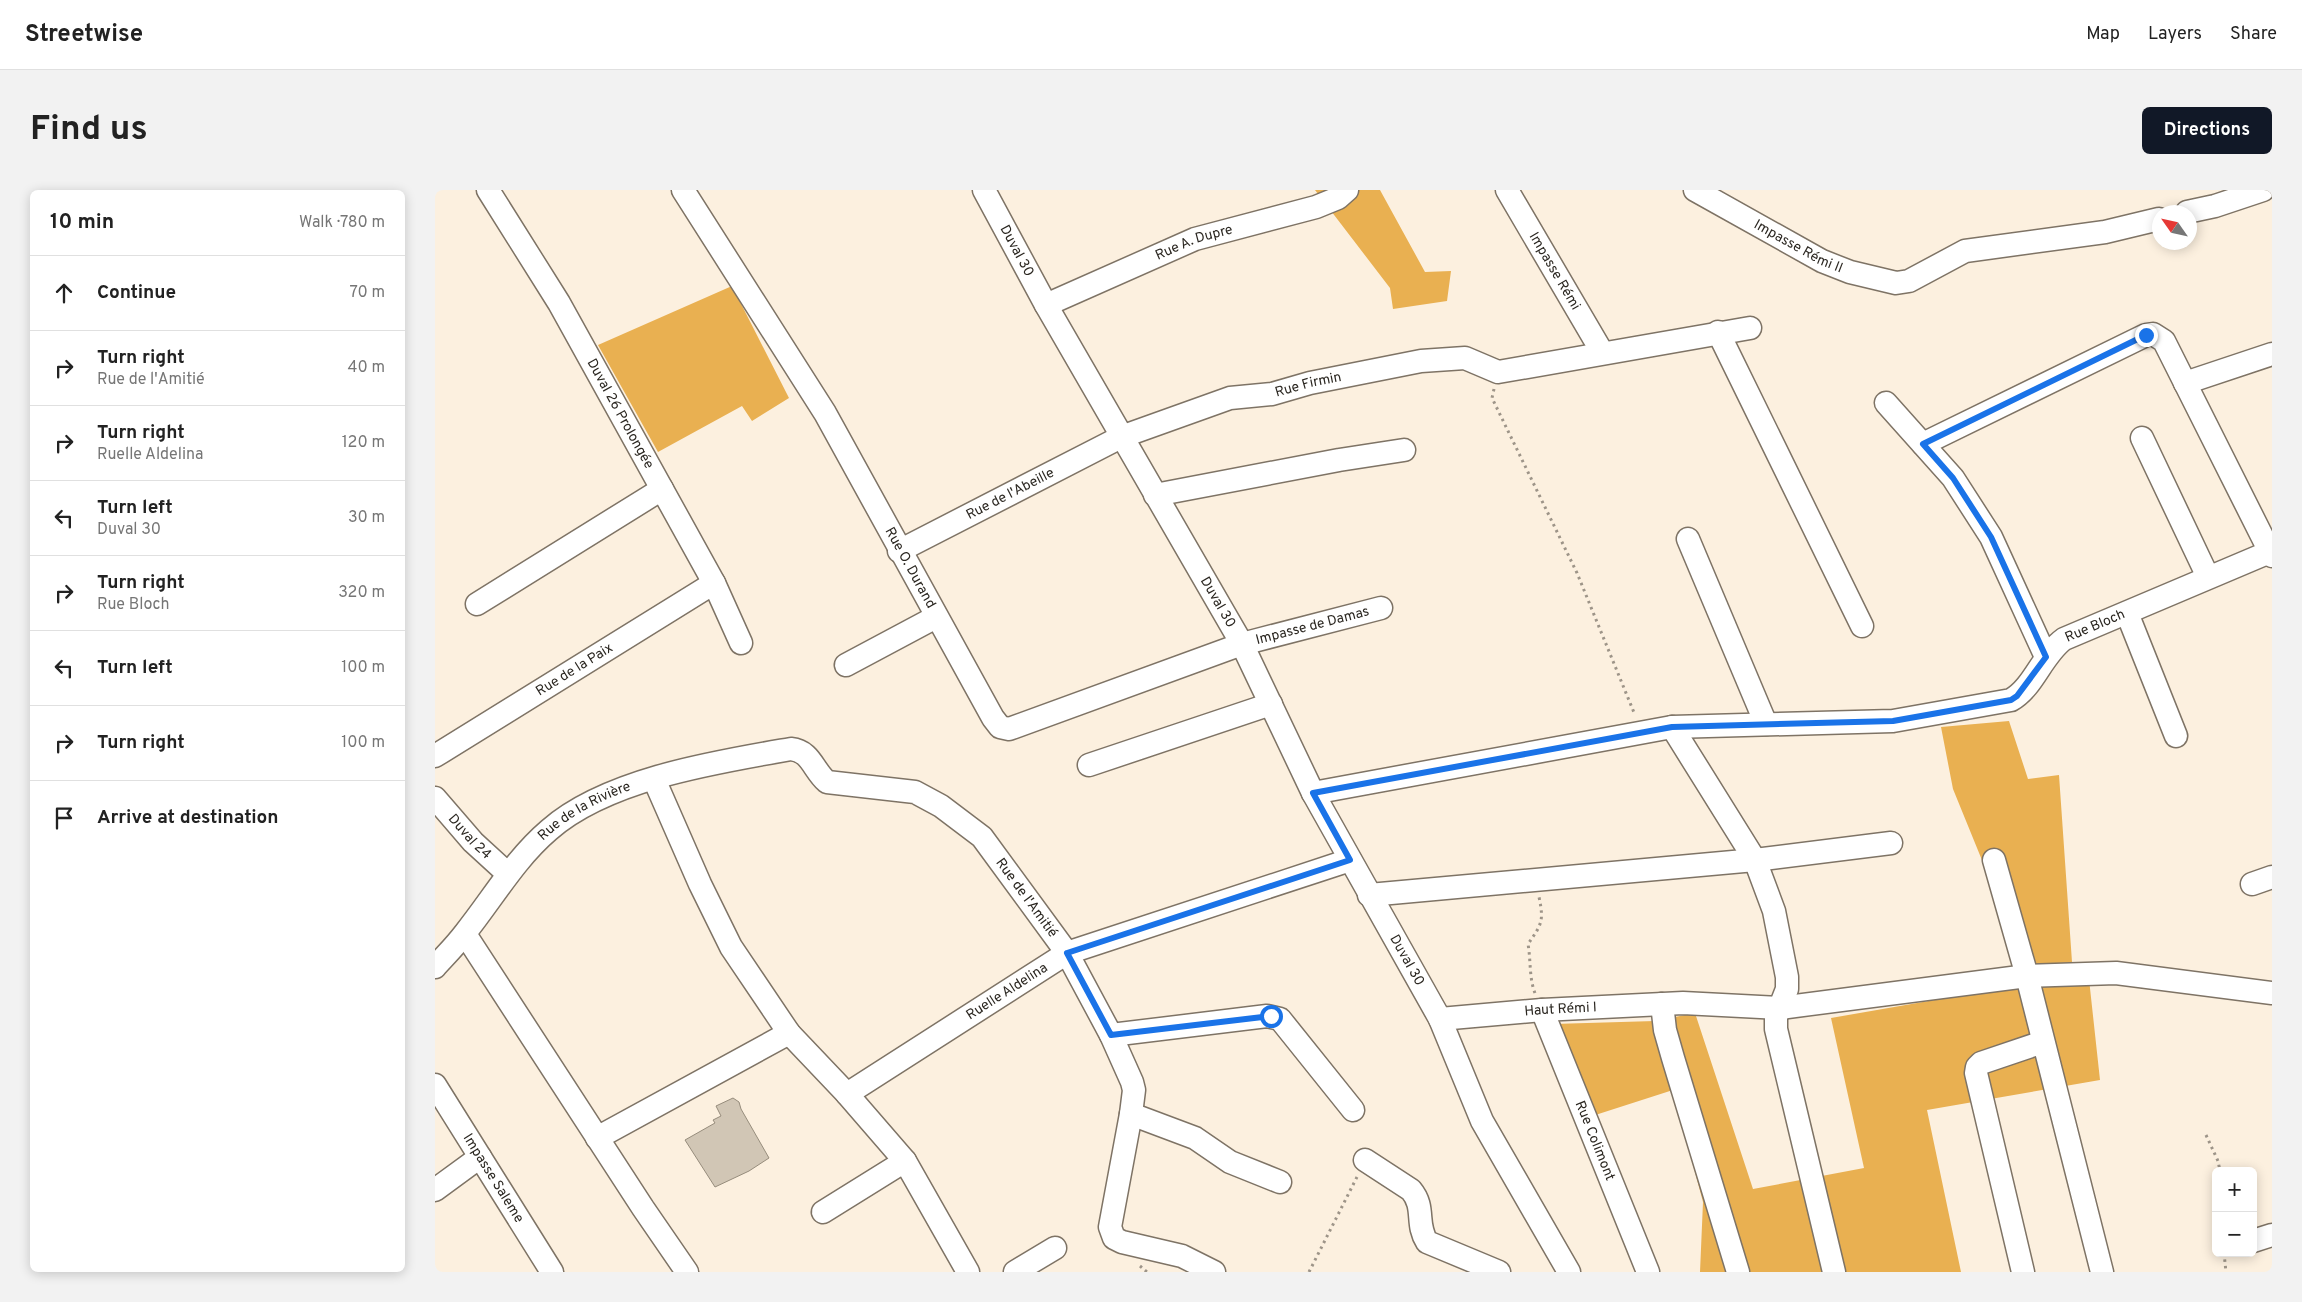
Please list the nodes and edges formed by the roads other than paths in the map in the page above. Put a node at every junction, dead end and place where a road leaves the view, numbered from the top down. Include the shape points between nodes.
1 (488, 190) edge
2 (683, 190) edge
3 (984, 190) edge
4 (1347, 190) edge
5 (1507, 190) edge
6 (1695, 190) edge
7 (2263, 190) edge
8 (2197, 210) edge
9 (2152, 221) edge
10 (1045, 305) junction
11 (1750, 328) dead end
12 (1718, 332) junction
13 (1602, 352) junction
14 (2272, 354) edge
15 (2185, 383) junction
16 (1886, 403) dead end
17 (1121, 437) junction
18 (2142, 438) dead end
19 (1923, 444) junction
20 (1403, 450) dead end
21 (662, 489) junction
22 (1155, 495) junction
23 (1688, 539) dead end
24 (899, 551) junction
25 (2271, 553) edge
26 (2208, 577) junction
27 (714, 583) junction
28 (477, 604) dead end
29 (1381, 608) dead end
30 (2127, 612) junction
31 (936, 617) junction
32 (1863, 626) dead end
33 (741, 643) dead end
34 (1242, 644) junction
35 (2046, 657) junction
36 (846, 665) dead end
37 (1271, 704) junction
38 (1766, 724) junction
39 (1672, 727) junction
40 (2176, 736) dead end
41 (791, 749) joint
42 (435, 756) edge
43 (1089, 765) dead end
44 (654, 778) junction
45 (1313, 793) junction
46 (435, 798) edge
47 (1891, 843) dead end
48 (1350, 860) junction
49 (1755, 860) junction
50 (1994, 860) dead end
51 (508, 874) junction
52 (1369, 894) junction
53 (465, 934) junction
54 (1067, 953) junction
55 (435, 967) edge
56 (2027, 976) junction
57 (2272, 993) edge
58 (1673, 1004) junction
59 (1780, 1008) junction
60 (1543, 1010) junction
61 (1440, 1019) junction
62 (789, 1033) junction
63 (1111, 1035) junction
64 (2043, 1042) junction
65 (435, 1085) edge
66 (847, 1094) junction
67 (1353, 1110) dead end
68 (1131, 1114) junction
69 (597, 1138) junction
70 (481, 1157) junction
71 (1365, 1160) road end
72 (905, 1161) junction
73 (1280, 1182) dead end
74 (435, 1190) edge
75 (823, 1212) dead end
76 (2272, 1235) edge
77 (2257, 1240) edge
78 (1055, 1248) dead end
79 (552, 1272) edge
80 (687, 1272) edge
81 (968, 1272) edge
82 (1015, 1272) edge
83 (1214, 1272) edge
84 (1499, 1272) edge
85 (1569, 1272) edge
86 (1648, 1272) edge
87 (1738, 1272) edge
88 (1834, 1272) edge
89 (2023, 1272) edge
90 (2102, 1272) edge

1 - 21 street, Duval 26 Prolongée via 559,303
2 - 24 street, Rue O. Durand via 825,413
3 - 10 street, Duval 30
4 - 10 street, Rue A. Dupre via 1338,198 1316,207 1195,239
5 - 13 street, Impasse Rémi
6 - 9 street, Impasse Rémi II via 1823,261 1850,272 1896,283 1909,281 1965,251 2105,232
7 - 8 street
10 - 17 street, Duval 30
11 - 12 street
12 - 13 street
12 - 32 street
13 - 17 street, Rue Firmin via 1498,372 1465,358 1421,361 1310,383 1272,394 1230,398
14 - 15 street
15 - 19 street via 2164,341 2153,334 2146,335
15 - 25 street
16 - 19 street
17 - 22 street, Duval 30
17 - 24 street, Rue de l'Abeille
18 - 26 street
19 - 35 street via 1953,478 1991,537
20 - 22 street
21 - 27 street, Duval 26 Prolongée
21 - 28 street
22 - 34 street, Duval 30
23 - 38 street
24 - 31 street, Rue O. Durand
25 - 26 street, Rue Bloch
26 - 30 street, Rue Bloch
27 - 33 street, Duval 26 Prolongée
27 - 42 street, Rue de la Paix
29 - 34 street, Impasse de Damas
30 - 35 street, Rue Bloch via 2064,639
30 - 40 street
31 - 34 street, Rue O. Durand via 993,718 1000,727 1009,729
31 - 36 street
34 - 37 street, Duval 30
35 - 38 street, Rue Bloch via 2022,692 2011,700 1893,721
37 - 43 street
37 - 45 street, Duval 30
38 - 39 street, Rue Bloch
39 - 45 street, Rue Bloch
39 - 49 street
41 - 44 street, Rue de la Rivière via 735,758
41 - 54 street, Rue de l'Amitié via 806,753 819,776 827,782 915,792 941,806 982,837
44 - 51 street, Rue de la Rivière via 601,796 549,830
44 - 62 street via 731,947
45 - 48 street, Duval 30
46 - 51 street, Duval 24 via 473,842
47 - 49 street
48 - 52 street, Duval 30
48 - 54 street, Ruelle Aldelina
49 - 52 street
49 - 59 street via 1775,911 1787,977 1787,990
50 - 56 street
51 - 53 street, Rue de la Rivière
52 - 61 street, Duval 30
53 - 55 street, Rue de la Rivière
53 - 69 street
54 - 63 street, Rue de l'Amitié
54 - 66 street, Ruelle Aldelina
56 - 57 street, Haut Rémi I via 2115,973
56 - 59 street, Haut Rémi I
56 - 64 street
58 - 59 street, Haut Rémi I
58 - 60 street, Haut Rémi I
58 - 87 street via 1665,1030
59 - 88 street via 1776,1029
60 - 61 street, Haut Rémi I
60 - 86 street, Rue Colimont
61 - 85 street, Duval 30 via 1482,1121
62 - 66 street
62 - 69 street
63 - 67 street via 1275,1017 1280,1019
63 - 68 street, Rue de l'Amitié via 1132,1082
64 - 89 street via 1981,1063 1976,1072
64 - 90 street
65 - 70 street, Impasse Saleme
66 - 72 street
68 - 73 street via 1195,1138 1230,1162
68 - 83 street, Rue de l'Amitié via 1110,1227 1114,1238 1182,1256
69 - 80 street
70 - 74 street
70 - 79 street, Impasse Saleme
71 - 84 street via 1417,1197 1420,1225 1427,1242
72 - 75 street
72 - 81 street
76 - 77 street
78 - 82 street

